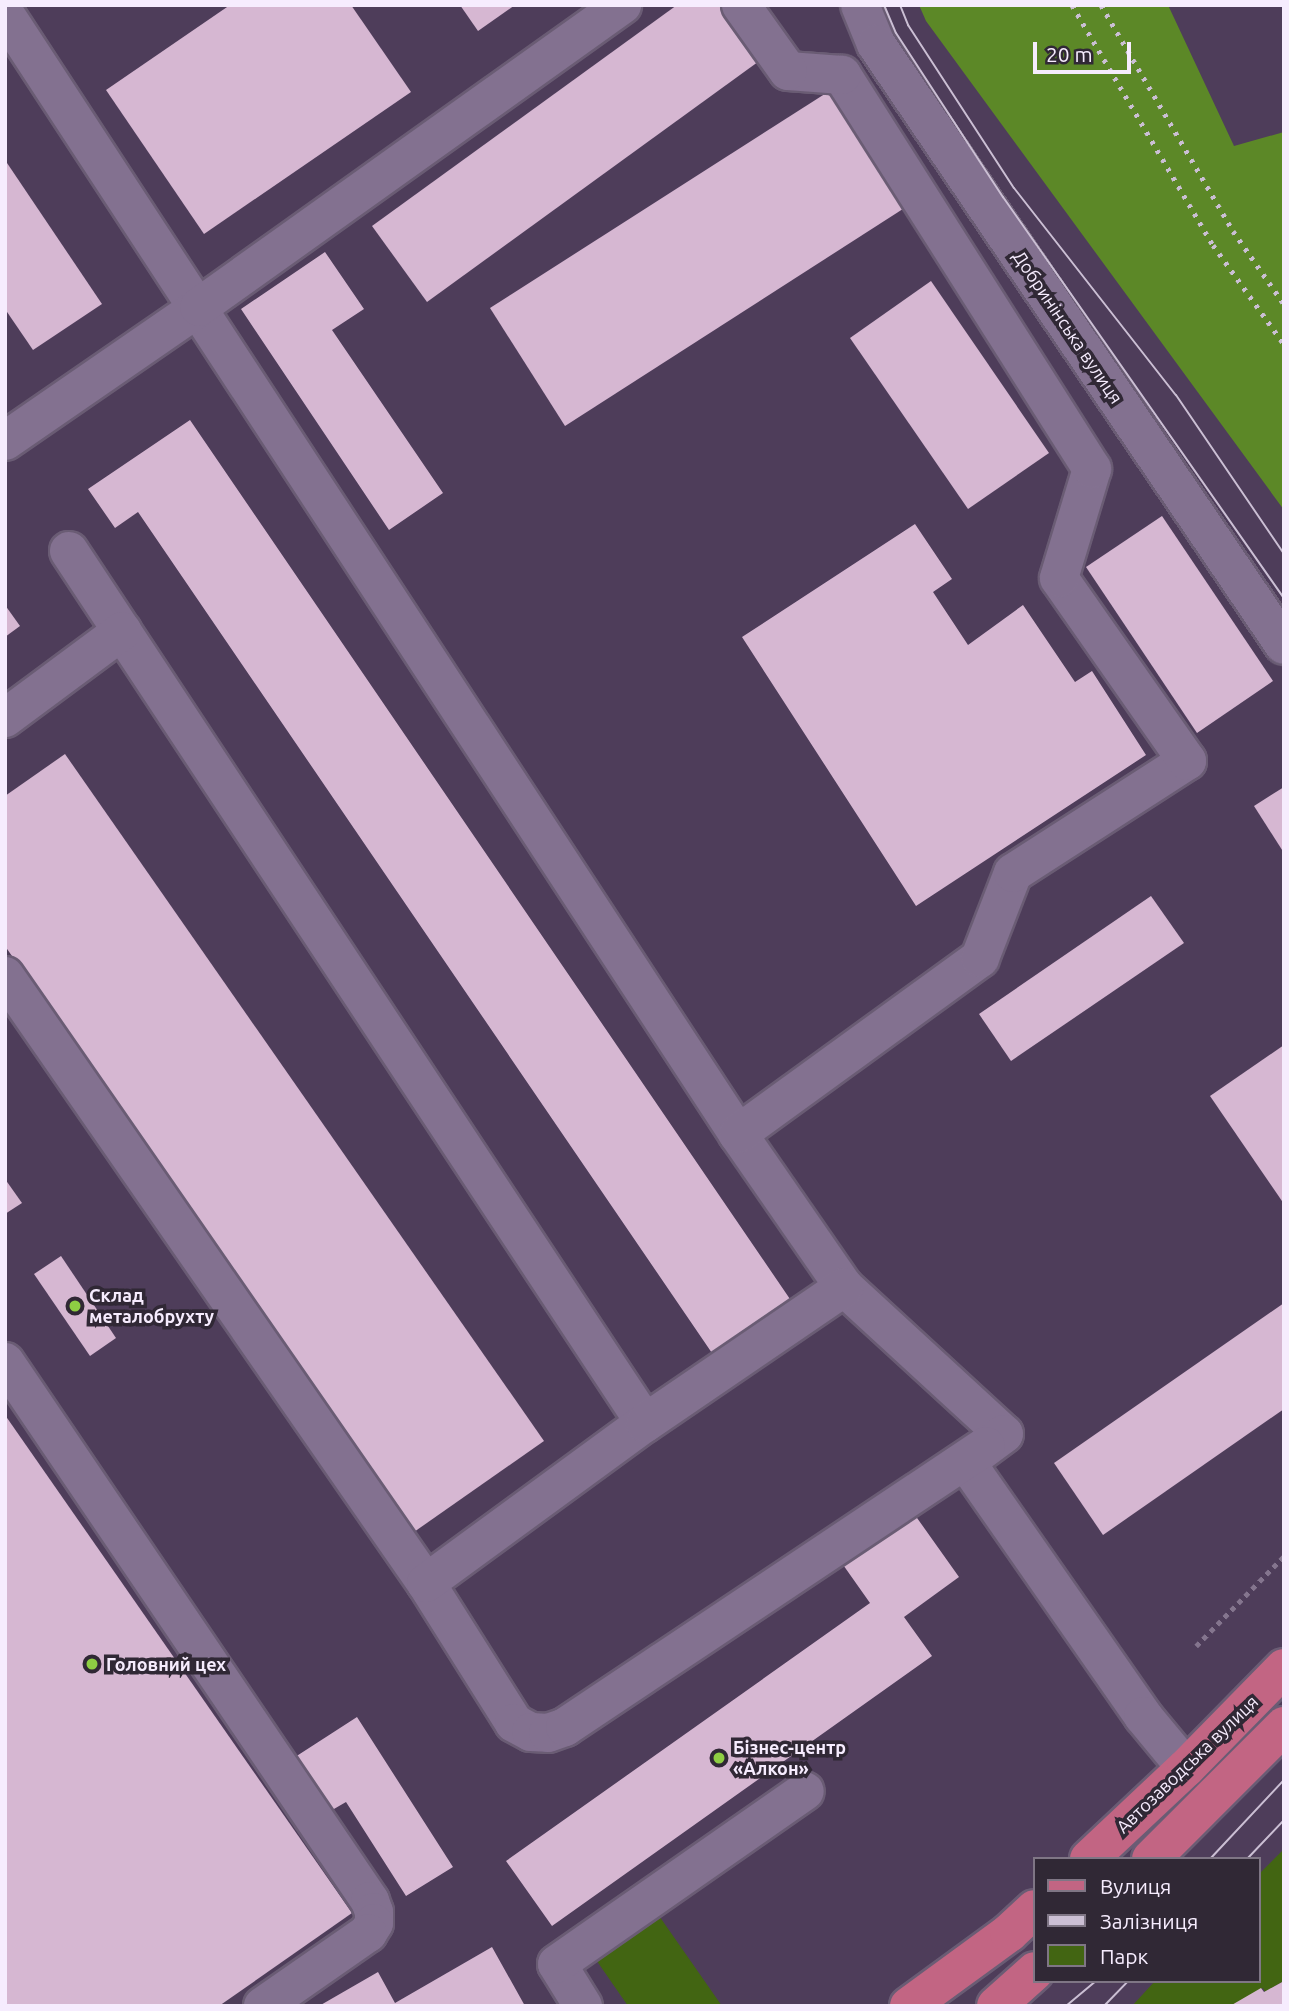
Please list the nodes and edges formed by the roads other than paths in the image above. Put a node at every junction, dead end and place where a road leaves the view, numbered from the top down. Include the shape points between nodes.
1 (622, 5) edge
2 (741, 5) edge
3 (860, 5) edge
4 (5, 14) edge
5 (199, 307) junction
6 (5, 441) edge
7 (69, 551) dead end
8 (122, 631) junction
9 (1284, 645) edge
10 (5, 718) edge
11 (5, 976) edge
12 (738, 1134) junction
13 (844, 1287) junction
14 (5, 1362) edge
15 (645, 1423) junction
16 (1004, 1434) junction
17 (426, 1583) junction
18 (1284, 1668) edge
19 (1284, 1726) edge
20 (1186, 1768) junction
21 (805, 1791) dead end
22 (1091, 1857) edge
23 (1153, 1857) edge
24 (1034, 1910) edge
25 (1034, 1972) edge
26 (263, 2006) edge
27 (583, 2006) edge
28 (909, 2006) edge
29 (996, 2006) edge

1 - 5 street
2 - 12 street via 788,71 842,75 1092,469 1059,578 1187,761 1013,873 980,958
3 - 9 street, Добринінська вулиця via 876,44
4 - 5 street
5 - 6 street
5 - 12 street
7 - 8 street
8 - 10 street
8 - 15 street
11 - 17 street
12 - 13 street
13 - 15 street
13 - 16 street
14 - 26 street via 370,1901 374,1912 368,1933
15 - 17 street
16 - 17 street via 565,1727 548,1733 531,1732 514,1723
16 - 20 street via 966,1462 1143,1716
18 - 20 main road, Автозаводська вулиця
19 - 23 main road
20 - 22 main road, Автозаводська вулиця
21 - 27 street via 557,1965
24 - 28 main road
25 - 29 main road

